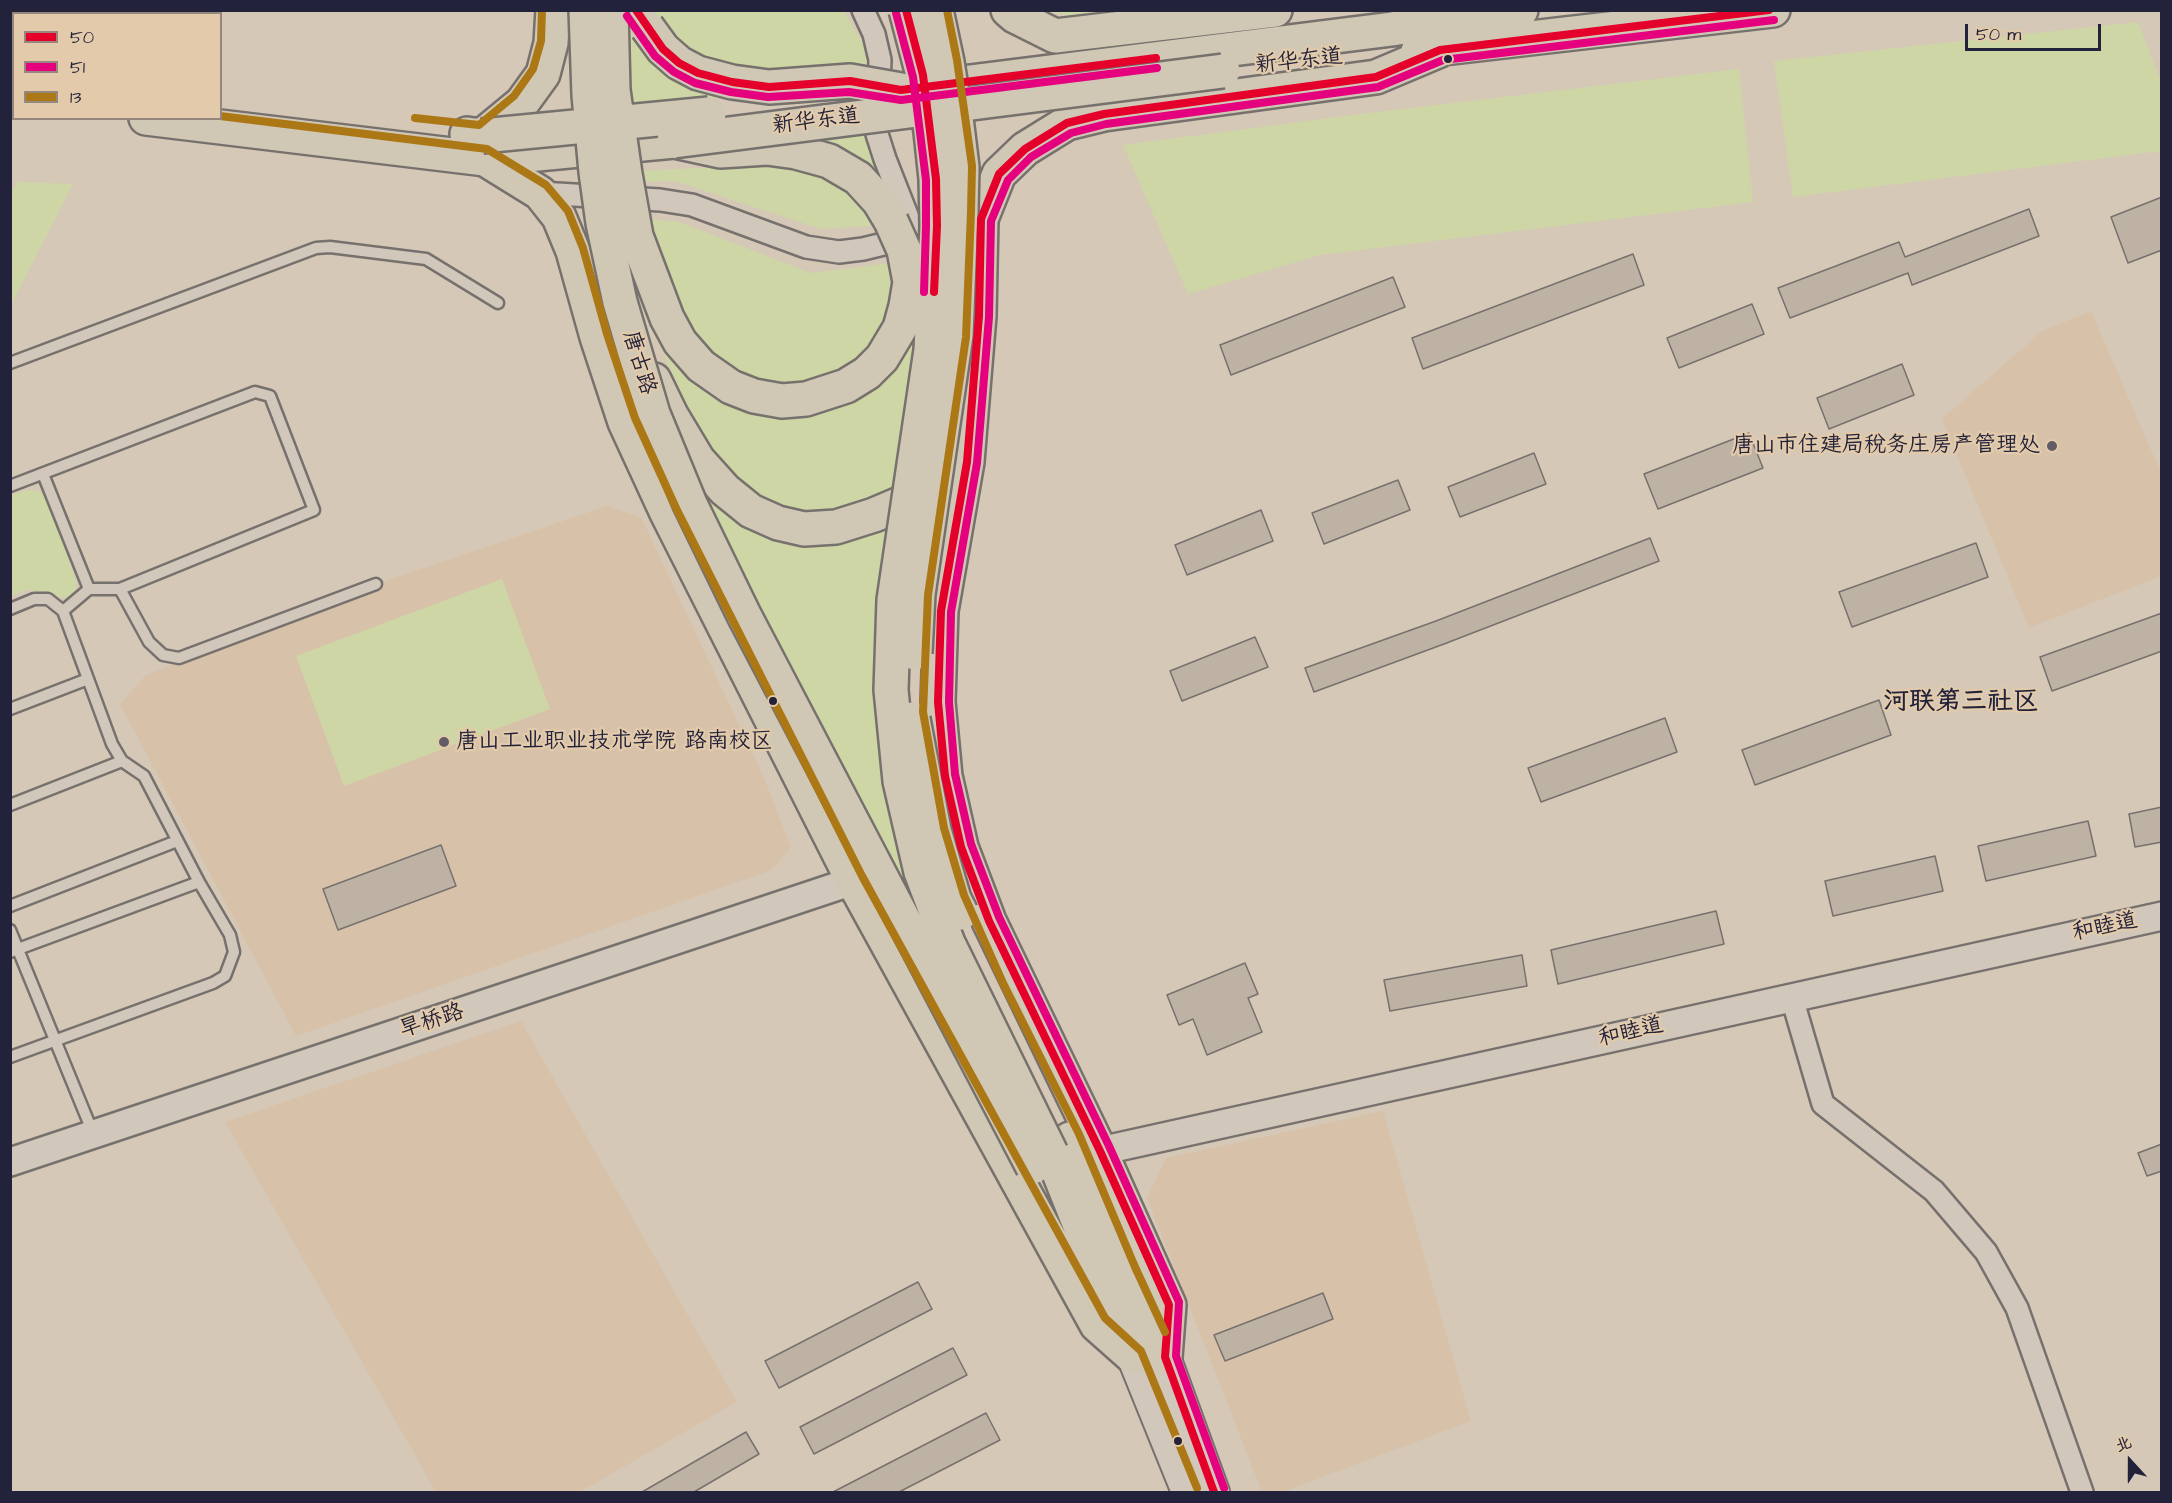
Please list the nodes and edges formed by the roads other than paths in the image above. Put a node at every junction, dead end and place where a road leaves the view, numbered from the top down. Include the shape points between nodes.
1 (553, 10) edge
2 (586, 10) edge
3 (611, 10) edge
4 (636, 10) edge
5 (863, 10) edge
6 (906, 10) edge
7 (936, 10) edge
8 (1008, 10) edge
9 (1275, 10) edge
10 (1403, 10) edge
11 (1521, 10) edge
12 (1773, 10) edge
13 (1448, 19) junction
14 (1440, 50) junction
15 (1221, 61) junction
16 (901, 90) junction
17 (222, 106) edge
18 (168, 120) edge
19 (674, 141) junction
20 (483, 148) junction
21 (540, 193) junction
22 (981, 219) junction
23 (916, 237) junction
24 (498, 303) dead end
25 (625, 319) junction
26 (10, 363) edge
27 (967, 462) junction
28 (43, 474) junction
29 (10, 486) edge
30 (376, 584) dead end
31 (88, 589) junction
32 (120, 589) junction
33 (10, 609) edge
34 (63, 611) junction
35 (88, 680) junction
36 (10, 709) edge
37 (122, 761) junction
38 (10, 805) edge
39 (177, 841) junction
40 (853, 881) junction
41 (199, 882) junction
42 (10, 906) edge
43 (2162, 916) edge
44 (10, 930) edge
45 (14, 951) edge
46 (1792, 998) junction
47 (55, 1040) junction
48 (10, 1057) edge
49 (93, 1135) junction
50 (1100, 1151) junction
51 (1051, 1153) junction
52 (10, 1162) edge
53 (1132, 1356) junction
54 (1165, 1358) junction
55 (1187, 1492) edge
56 (1214, 1492) edge
57 (2082, 1492) edge

1 - 20 main road via 551,43 543,74
2 - 25 main road, 唐古路, bridge via 596,172 603,224
3 - 19 main road, bridge via 613,90 636,236 680,342 701,366 731,387 782,401 806,399 846,386 867,373 882,358 900,328 910,282 904,250 879,201 858,178 829,160 767,147 720,151
4 - 16 main road, bridge via 663,49 698,73 769,87 850,81
5 - 23 street via 880,60 878,134
6 - 51 main road, bridge via 928,109 937,226 931,350 894,600 891,690 900,780 921,872 948,942
7 - 51 main road, 唐古路, bridge via 962,166 956,335 918,594 912,713 934,830 954,899 994,988
8 - 9 main road via 1055,36
10 - 13 main road
11 - 13 main road, 新华东道
12 - 14 main road, 新华东道
13 - 15 main road, 新华东道
14 - 15 main road, 新华东道
14 - 22 main road via 1376,77 1104,114 1068,123 1025,149 999,174
15 - 16 main road, 新华东道, bridge
15 - 19 main road, 新华东道, bridge
16 - 20 main road, 新华东道, bridge
17 - 20 main road, 新华东道
18 - 20 main road, 新华东道
19 - 20 main road, 新华东道, bridge
20 - 21 main road
21 - 23 street via 692,205 806,247 838,252
21 - 40 main road via 559,217 573,251 625,422
22 - 23 street
22 - 27 main road via 979,316
24 - 26 lane via 426,259 330,246
25 - 27 main road via 670,415 698,460 751,511 778,523 804,529 836,526 874,515 921,495
25 - 51 main road, 唐古路, bridge via 653,414 744,615
27 - 50 main road via 941,611 938,702 945,776 961,847 989,921
28 - 29 lane
28 - 31 lane
28 - 32 lane via 255,392 270,396 314,510
30 - 32 lane via 179,658 163,655 149,642
31 - 32 lane
31 - 34 lane
33 - 34 lane via 34,599 48,599
34 - 35 lane
35 - 36 lane
35 - 37 lane
37 - 38 lane
37 - 39 lane via 144,776
39 - 41 lane
39 - 42 lane
40 - 49 street, 旱桥路
40 - 53 main road via 1097,1325
41 - 45 lane
41 - 47 lane via 230,935 234,952 225,976
43 - 46 street, 和睦道
44 - 45 lane
45 - 47 lane
46 - 50 street, 和睦道
46 - 57 street via 1823,1104 1934,1191 1986,1252 2017,1308
47 - 48 lane
47 - 49 lane
49 - 52 street, 旱桥路
50 - 54 main road via 1169,1305
51 - 53 main road
51 - 54 main road, 唐古路 via 1125,1271
53 - 55 main road
54 - 56 main road, 唐古路

